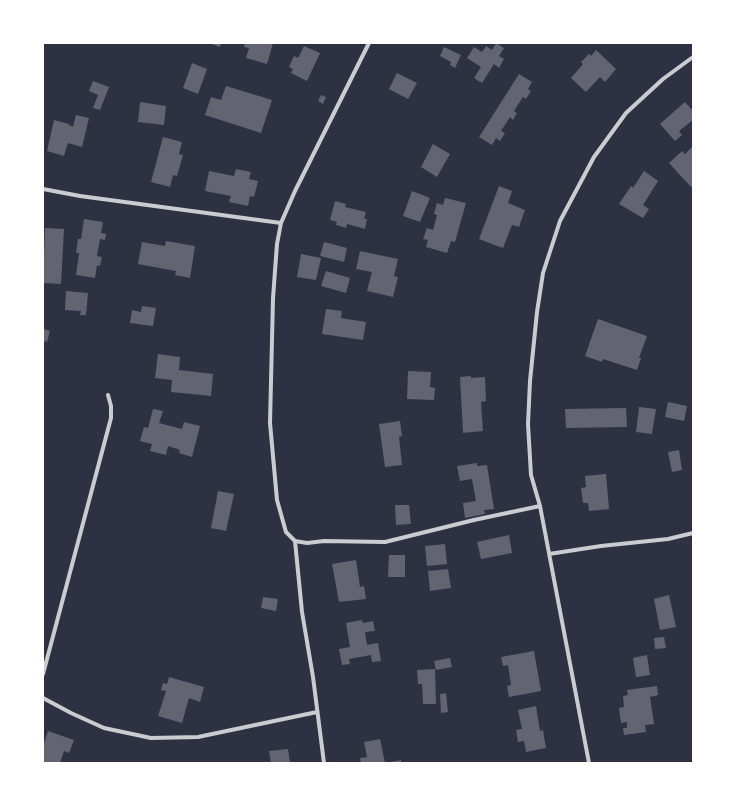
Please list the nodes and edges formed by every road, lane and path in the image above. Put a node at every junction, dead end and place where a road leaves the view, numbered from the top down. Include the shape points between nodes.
1 (368, 43) edge
2 (693, 57) edge
3 (43, 189) edge
4 (281, 223) junction
5 (108, 395) dead end
6 (540, 506) junction
7 (693, 533) edge
8 (295, 541) junction
9 (549, 554) junction
10 (43, 674) edge
11 (43, 698) edge
12 (317, 712) junction
13 (324, 763) edge
14 (590, 763) edge

1 - 4 street
2 - 6 street via 663,79 626,113 594,156 560,220 543,273 530,381 528,424 531,474
3 - 4 street
4 - 8 street via 273,298 270,423 277,500 286,532
5 - 10 street via 111,418
6 - 8 street via 385,542
6 - 9 street
7 - 9 street via 668,539
8 - 12 street via 302,612
9 - 14 street
11 - 12 street via 104,728 150,738 198,737
12 - 13 street

